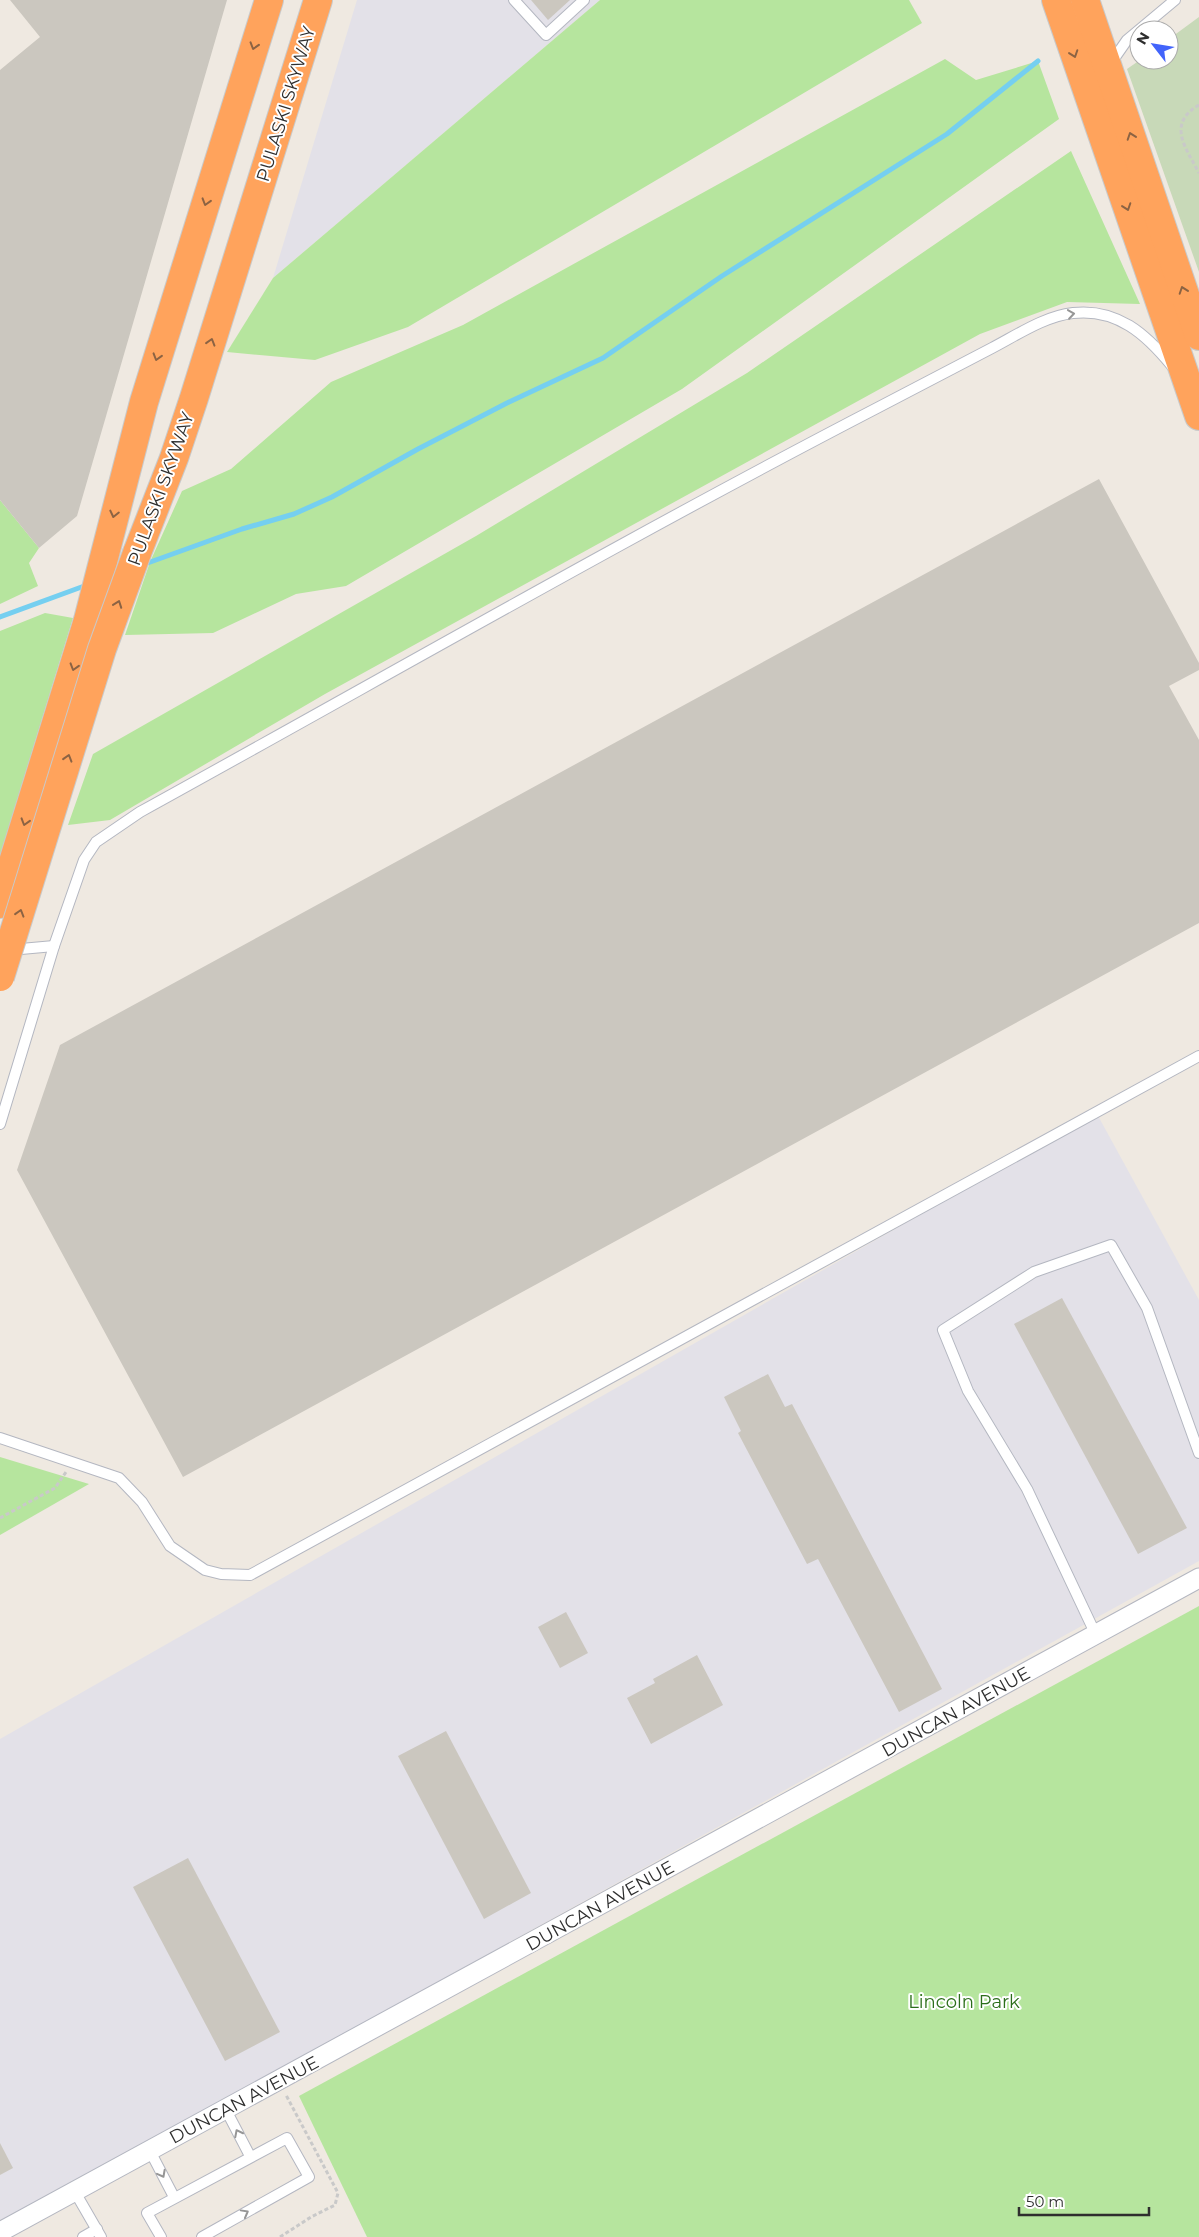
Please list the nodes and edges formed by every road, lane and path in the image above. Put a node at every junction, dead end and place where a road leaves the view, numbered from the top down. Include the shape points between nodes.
1 (268, 0) edge
2 (318, 0) edge
3 (514, 0) edge
4 (584, 0) edge
5 (1056, 0) edge
6 (1085, 0) edge
7 (1175, 0) edge
8 (1108, 68) junction
9 (1199, 105) edge
10 (1199, 173) edge
11 (1199, 336) edge
12 (1189, 386) junction
13 (1199, 416) edge
14 (0, 904) edge
15 (54, 946) junction
16 (0, 951) edge
17 (0, 977) edge
18 (1199, 1056) edge
19 (0, 1124) edge
20 (0, 1438) edge
21 (1199, 1453) edge
22 (74, 1462) junction
23 (0, 1518) edge
24 (1199, 1578) edge
25 (1096, 1635) junction
26 (226, 2110) junction
27 (150, 2151) junction
28 (250, 2156) junction
29 (75, 2192) junction
30 (174, 2196) junction
31 (0, 2232) edge
32 (99, 2233) edge
33 (83, 2237) edge
34 (161, 2237) edge
35 (202, 2237) edge

1 -> 14 highway, PULASKI SKYWAY via 144,402 88,620
17 -> 2 highway, PULASKI SKYWAY, bridge via 102,649 194,398
3 - 4 lane via 546,35
5 -> 12 highway
6 - 8 highway
7 - 8 lane via 1132,36
11 -> 8 highway
9 - 10 path via 1185,114 1180,126 1184,144
12 - 13 highway
15 -> 12 lane via 84,860 96,842 140,812 807,446 1026,331 1069,314 1109,315 1140,331
15 - 16 lane
15 - 19 lane
18 - 22 lane via 250,1575 205,1570 170,1546 142,1502 119,1478
20 - 22 lane
21 - 25 lane via 1147,1308 1111,1244 1034,1272 943,1330 968,1391 1028,1489
22 - 23 path via 55,1488
24 - 25 street, DUNCAN AVENUE
25 - 26 street, DUNCAN AVENUE
26 - 27 street, DUNCAN AVENUE
28 -> 26 lane
27 - 29 street, DUNCAN AVENUE
27 -> 30 lane
28 - 30 lane
35 -> 28 lane via 308,2177 286,2138
29 - 31 street, DUNCAN AVENUE
29 - 32 lane
30 - 34 lane via 147,2213
32 - 33 lane

